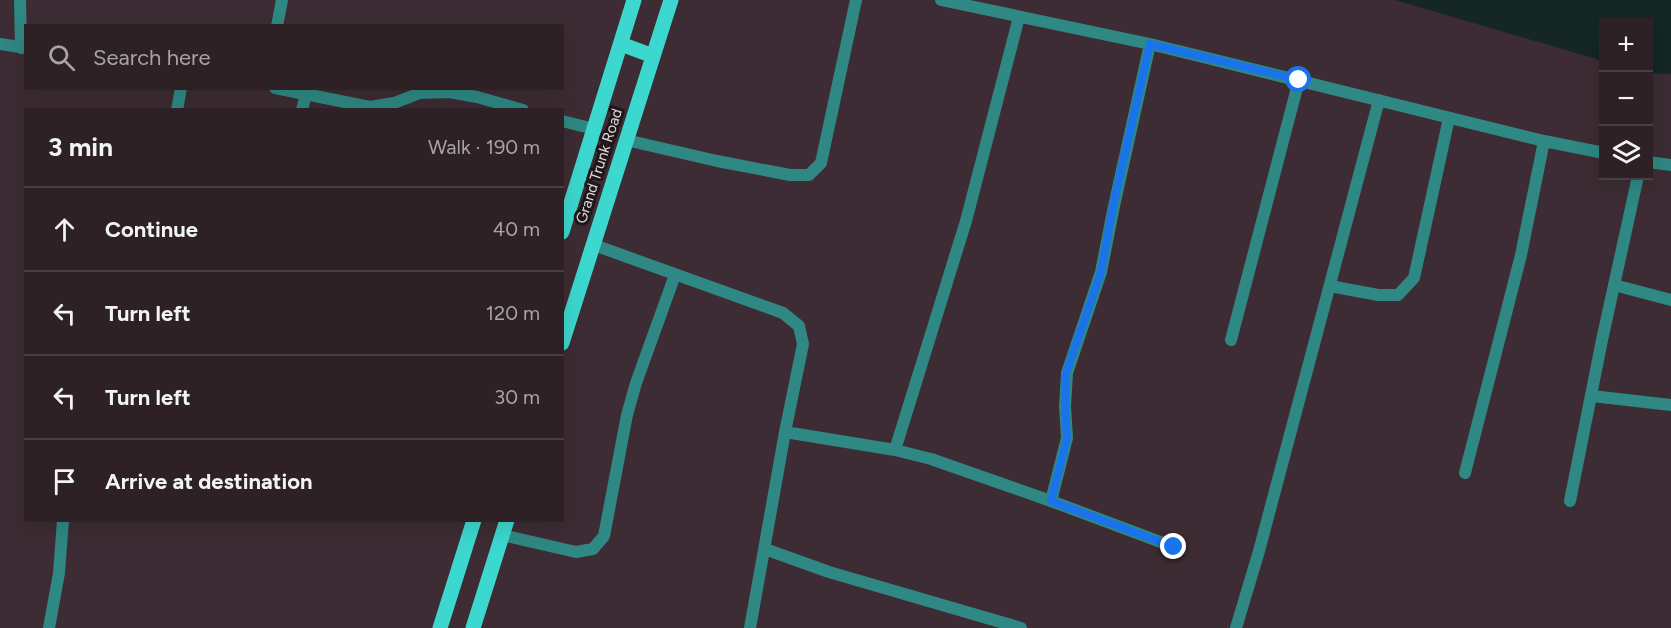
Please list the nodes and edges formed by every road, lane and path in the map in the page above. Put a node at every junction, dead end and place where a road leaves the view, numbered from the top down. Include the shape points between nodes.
1 (20, 0) edge
2 (282, 0) edge
3 (634, 0) edge
4 (671, 0) edge
5 (856, 0) edge
6 (941, 0) edge
7 (1019, 17) junction
8 (277, 24) edge
9 (0, 44) edge
10 (621, 44) junction
11 (1150, 44) junction
12 (23, 48) edge
13 (653, 56) junction
14 (1299, 80) junction
15 (181, 90) edge
16 (285, 90) edge
17 (306, 94) junction
18 (1379, 100) junction
19 (177, 108) edge
20 (302, 108) edge
21 (516, 108) edge
22 (1449, 118) junction
23 (564, 122) edge
24 (594, 129) junction
25 (626, 140) junction
26 (1544, 141) junction
27 (1599, 152) edge
28 (1653, 163) edge
29 (1671, 165) edge
30 (1637, 180) edge
31 (564, 226) edge
32 (594, 244) junction
33 (675, 275) junction
34 (1614, 285) junction
35 (1329, 286) junction
36 (1671, 300) edge
37 (564, 337) edge
38 (1231, 340) dead end
39 (1592, 396) junction
40 (1671, 405) edge
41 (785, 432) junction
42 (895, 450) junction
43 (1465, 473) dead end
44 (1051, 501) junction
45 (1570, 501) dead end
46 (63, 522) edge
47 (473, 522) edge
48 (504, 528) edge
49 (1174, 547) dead end
50 (765, 549) junction
51 (49, 628) edge
52 (440, 628) edge
53 (473, 628) edge
54 (750, 628) edge
55 (1021, 628) edge
56 (1236, 628) edge

1 - 12 street
2 - 8 street
3 - 10 main road, Grand Trunk Road
4 - 13 main road, Grand Trunk Road
5 - 25 street via 821,164 809,175 737,165
6 - 7 street
7 - 11 street
7 - 42 street via 966,221
9 - 12 street
10 - 13 main road
10 - 24 main road, Grand Trunk Road
11 - 14 street
11 - 44 street via 1101,272 1066,373 1067,438
13 - 25 main road, Grand Trunk Road
14 - 18 street
14 - 38 street
15 - 19 street
16 - 17 street
17 - 20 street
17 - 21 street via 370,107 420,93 449,92
18 - 22 street
18 - 35 street
22 - 26 street
22 - 35 street via 1414,278 1398,295
23 - 24 street
24 - 31 main road, Grand Trunk Road
25 - 32 main road, Grand Trunk Road
26 - 27 street
26 - 43 street via 1521,255
28 - 29 street
30 - 34 street
32 - 33 street
32 - 37 main road, Grand Trunk Road
33 - 41 street via 783,313 799,326 803,344
33 - 48 street via 627,415 604,536 593,549 576,552
34 - 36 street
34 - 39 street
35 - 56 street
39 - 40 street
39 - 45 street
41 - 42 street
41 - 50 street
42 - 44 street
44 - 49 street
46 - 51 street
47 - 52 main road
48 - 53 main road
50 - 54 street
50 - 55 street via 829,572

